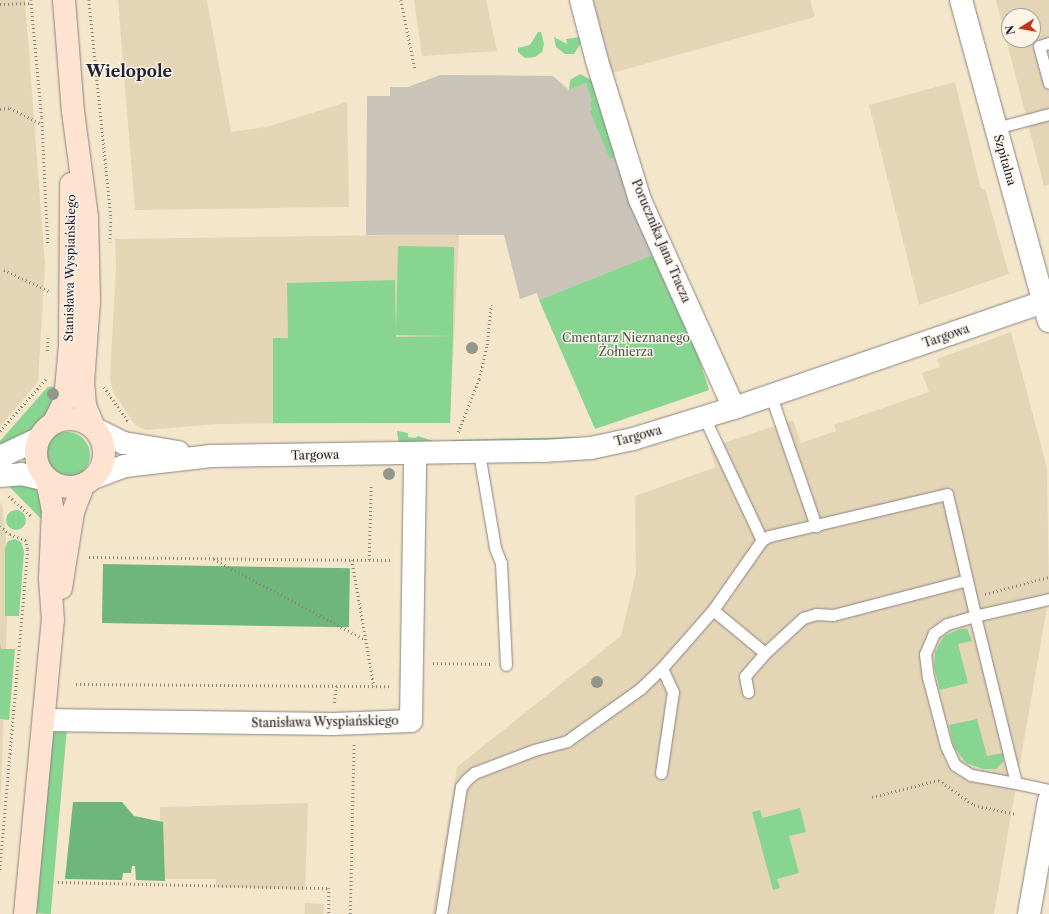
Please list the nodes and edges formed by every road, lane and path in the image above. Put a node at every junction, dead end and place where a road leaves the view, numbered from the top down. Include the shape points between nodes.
1 (64, 0) edge
2 (402, 0) edge
3 (581, 0) edge
4 (961, 0) edge
5 (31, 1) edge
6 (0, 4) edge
7 (1049, 43) edge
8 (415, 69) dead end
9 (1049, 83) edge
10 (0, 109) edge
11 (73, 111) junction
12 (1049, 114) edge
13 (43, 124) junction
14 (996, 128) junction
15 (49, 251) dead end
16 (4, 270) dead end
17 (50, 283) dead end
18 (50, 291) junction
19 (49, 298) dead end
20 (491, 305) dead end
21 (1047, 311) edge
22 (48, 335) dead end
23 (47, 357) dead end
24 (46, 372) dead end
25 (46, 379) junction
26 (53, 380) dead end
27 (771, 396) junction
28 (734, 408) junction
29 (704, 417) junction
30 (54, 422) junction
31 (95, 429) junction
32 (0, 431) edge
33 (457, 436) dead end
34 (38, 439) junction
35 (479, 452) junction
36 (415, 454) junction
37 (211, 456) junction
38 (0, 457) edge
39 (47, 480) junction
40 (90, 481) junction
41 (4, 485) edge
42 (371, 486) dead end
43 (35, 521) dead end
44 (0, 526) edge
45 (816, 526) junction
46 (762, 540) junction
47 (89, 557) dead end
48 (213, 558) junction
49 (352, 560) junction
50 (369, 560) junction
51 (413, 560) junction
52 (1049, 577) edge
53 (967, 580) junction
54 (971, 598) junction
55 (1049, 599) edge
56 (713, 610) junction
57 (975, 616) junction
58 (53, 620) junction
59 (366, 640) junction
60 (765, 653) junction
61 (428, 663) dead end
62 (506, 664) joint
63 (662, 668) junction
64 (76, 684) dead end
65 (374, 686) junction
66 (411, 686) junction
67 (748, 692) dead end
68 (45, 720) junction
69 (357, 724) junction
70 (661, 773) dead end
71 (1016, 783) junction
72 (1049, 790) edge
73 (872, 797) dead end
74 (1049, 801) edge
75 (1016, 814) dead end
76 (1043, 869) edge
77 (0, 870) edge
78 (58, 882) dead end
79 (25, 914) edge
80 (329, 914) edge
81 (350, 914) edge
82 (441, 914) edge
83 (1029, 914) edge

1 - 11 street, Stanisława Wyspiańskiego
2 - 8 path
3 - 28 street, Porucznika Jana Tracza via 640,200
4 - 14 street, Szpitalna
5 - 6 path
5 - 13 path
7 - 9 lane via 1039,46
10 - 13 path via 10,108
11 - 30 street, Stanisława Wyspiańskiego via 70,345 65,400
11 - 31 street, Stanisława Wyspiańskiego via 87,218 89,301 83,382 85,406
12 - 14 lane
13 - 15 path
14 - 21 street, Szpitalna
16 - 18 path
17 - 18 path
18 - 19 path
20 - 33 path via 487,345 479,379
21 - 27 street, Targowa
22 - 23 path
24 - 25 path
25 - 26 path
25 - 32 path
27 - 28 street, Targowa
27 - 45 lane
28 - 29 street, Targowa
29 - 35 street, Targowa via 591,448
29 - 46 lane
30 - 31 street via 74,418
30 - 34 street
31 - 37 street, Targowa via 134,446
31 - 40 street via 104,444 105,456
34 - 38 street
34 - 39 street via 37,462
35 - 36 street, Targowa
35 - 62 lane via 495,548 501,563
36 - 37 street, Targowa
36 - 51 street, Stanisława Wyspiańskiego
37 - 40 street, Targowa via 125,466
39 - 40 street via 66,488
39 - 41 street via 21,474
39 - 58 street via 53,511 50,579
40 - 58 street via 73,512 64,579
41 - 43 path
42 - 50 path
44 - 77 path via 10,534 26,540 28,550
45 - 46 lane
45 - 53 lane via 947,494
46 - 56 lane
47 - 48 path
48 - 49 path
48 - 59 path
49 - 50 path
49 - 59 path
50 - 51 path
51 - 66 street, Stanisława Wyspiańskiego
52 - 54 path
53 - 54 lane
53 - 60 lane via 833,615 816,614 802,618
54 - 57 lane
55 - 57 lane
56 - 60 lane
56 - 63 lane
57 - 71 lane
57 - 71 lane via 948,624 934,633 925,654 928,677 946,746 955,765 971,775
58 - 68 street
59 - 65 path
60 - 67 lane via 745,676
61 - 62 path
63 - 70 lane via 673,692
63 - 82 lane via 640,689 567,741 534,750 474,773 466,780 461,787
64 - 65 path
65 - 66 path
66 - 69 street, Stanisława Wyspiańskiego via 411,721
68 - 69 street, Stanisława Wyspiańskiego
68 - 79 street
69 - 81 path via 354,740
71 - 72 lane
73 - 75 path via 939,780 974,805
74 - 76 street
76 - 83 street
78 - 80 path via 329,888

